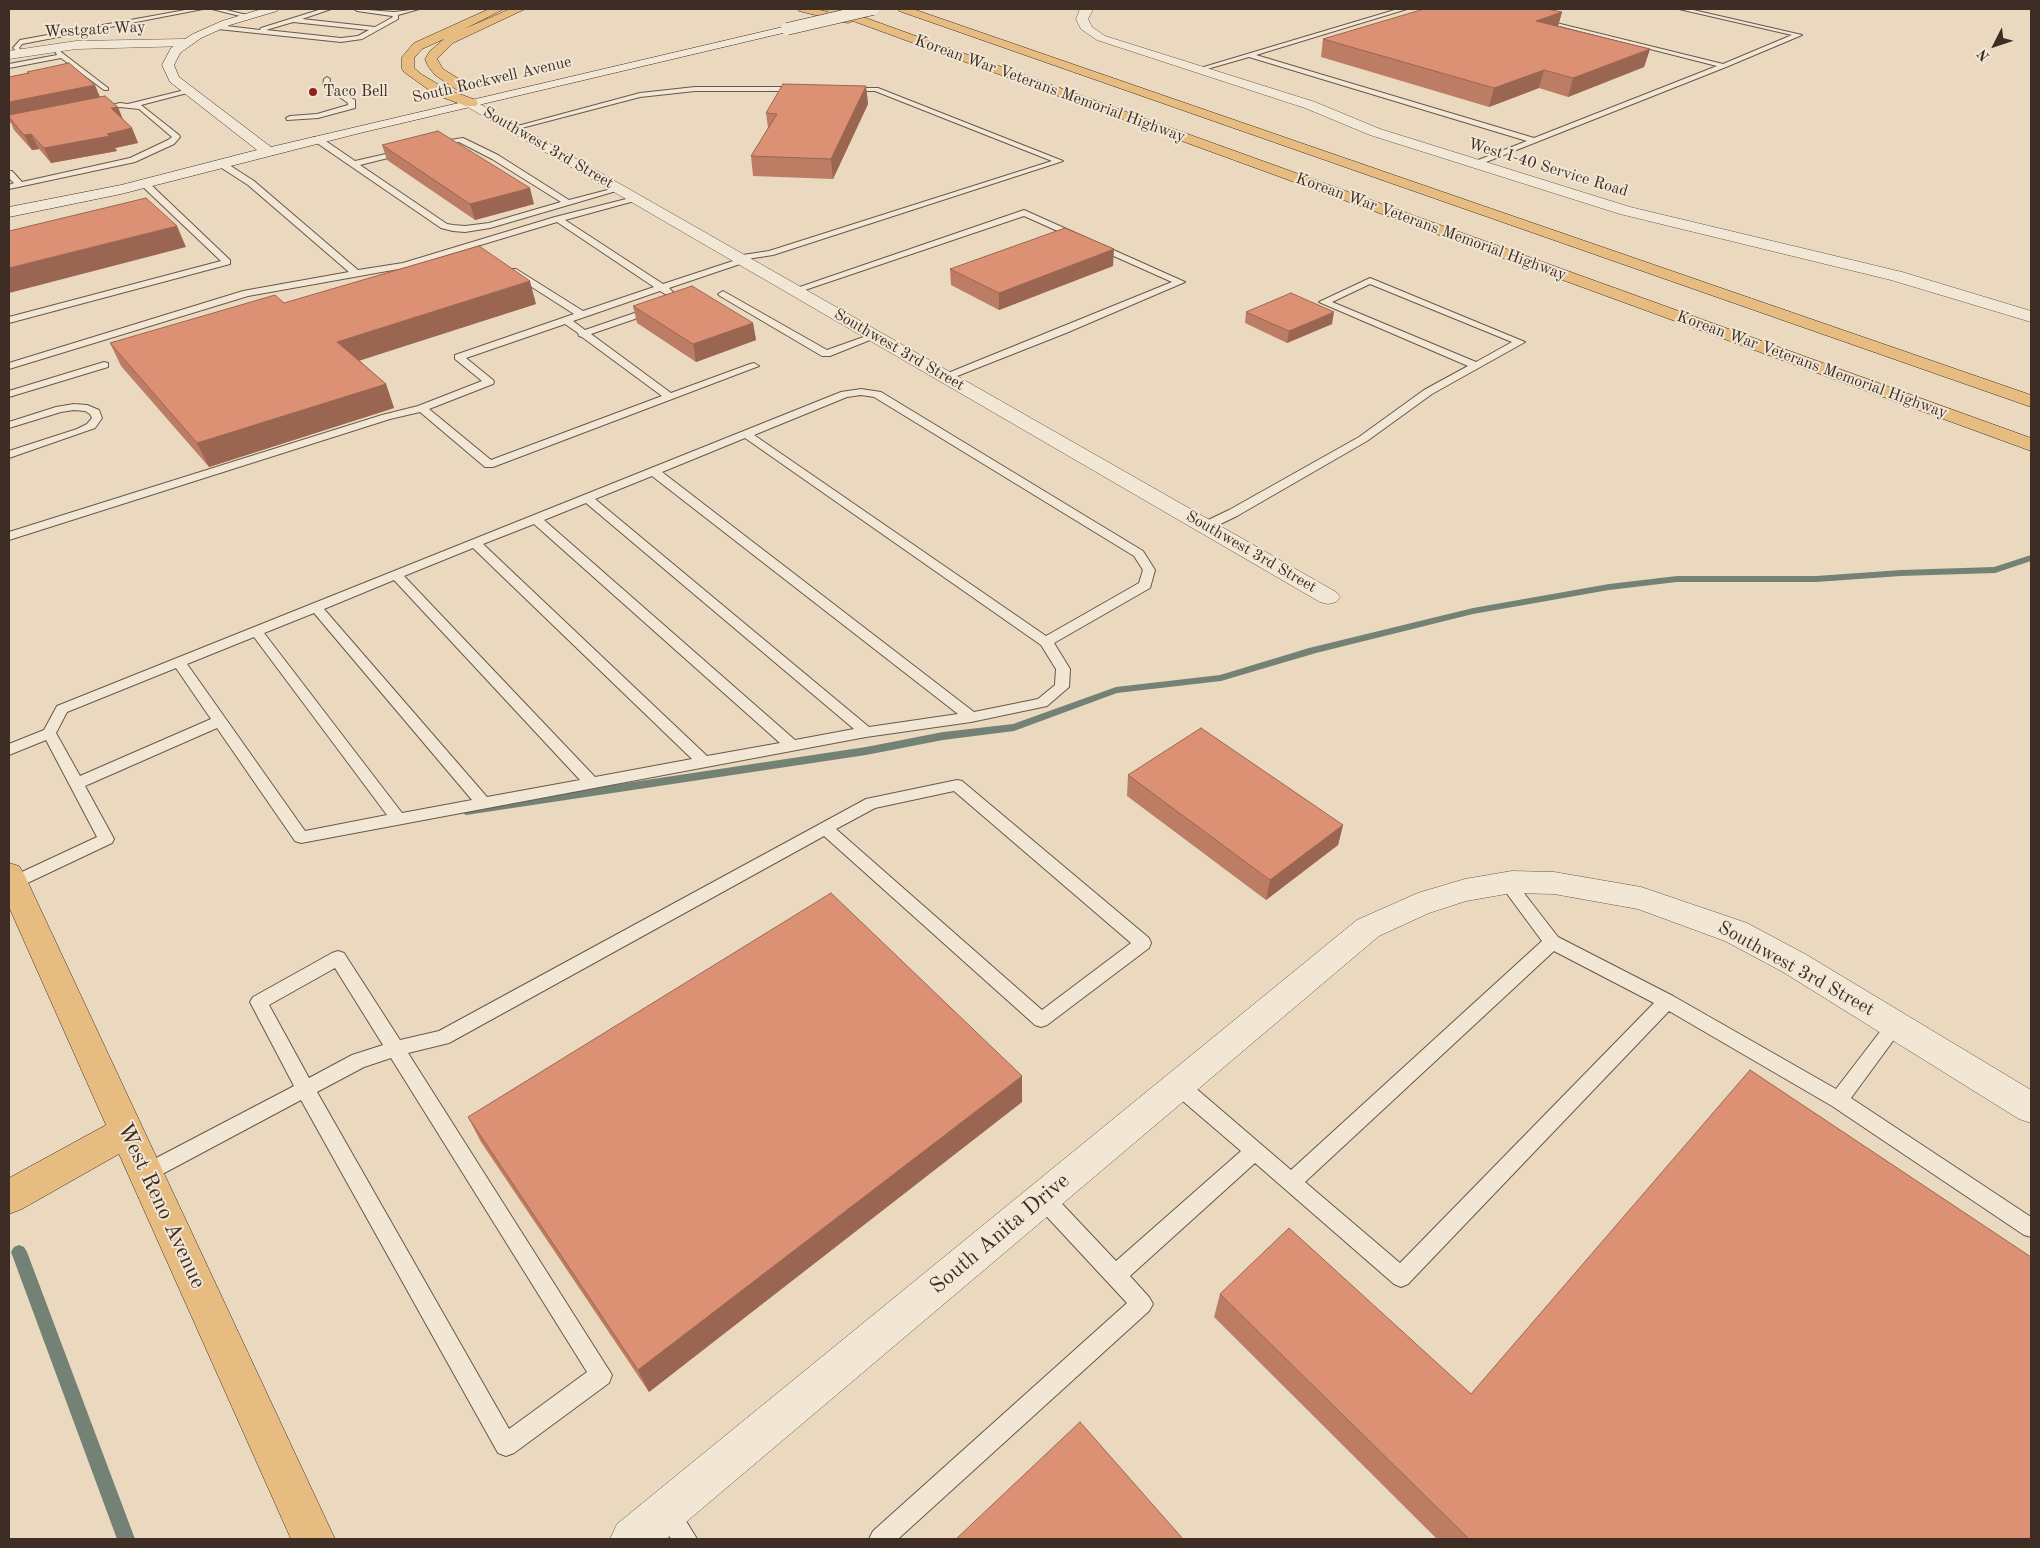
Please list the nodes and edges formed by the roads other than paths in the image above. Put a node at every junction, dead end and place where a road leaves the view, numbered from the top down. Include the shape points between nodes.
1 (200, 9) edge
2 (215, 9) edge
3 (273, 9) edge
4 (328, 9) edge
5 (357, 9) edge
6 (416, 9) edge
7 (498, 9) edge
8 (519, 9) edge
9 (803, 9) edge
10 (831, 9) edge
11 (873, 9) edge
12 (902, 9) edge
13 (935, 9) edge
14 (1088, 9) edge
15 (1404, 9) edge
16 (1682, 9) edge
17 (394, 14) junction
18 (248, 16) junction
19 (1534, 18) edge
20 (293, 20) junction
21 (218, 27) junction
22 (375, 29) junction
23 (256, 32) junction
24 (898, 33) junction
25 (184, 43) junction
26 (59, 52) junction
27 (22, 53) junction
28 (9, 55) edge
29 (1250, 55) junction
30 (1058, 64) junction
31 (9, 66) edge
32 (1724, 66) junction
33 (1200, 69) junction
34 (327, 79) dead end
35 (106, 89) dead end
36 (810, 89) edge
37 (838, 89) edge
38 (189, 91) junction
39 (470, 103) junction
40 (131, 105) junction
41 (87, 110) edge
42 (290, 118) dead end
43 (514, 128) junction
44 (317, 139) junction
45 (1535, 141) junction
46 (424, 147) edge
47 (415, 149) edge
48 (267, 151) junction
49 (220, 164) junction
50 (353, 164) junction
51 (1476, 164) junction
52 (9, 173) edge
53 (144, 183) junction
54 (20, 185) junction
55 (9, 187) edge
56 (121, 189) junction
57 (619, 189) junction
58 (635, 198) junction
59 (568, 203) junction
60 (9, 212) edge
61 (558, 220) junction
62 (32, 223) edge
63 (741, 259) junction
64 (503, 265) edge
65 (356, 273) junction
66 (663, 287) junction
67 (796, 290) junction
68 (723, 294) dead end
69 (674, 296) edge
70 (662, 307) edge
71 (582, 315) junction
72 (2031, 317) edge
73 (9, 320) edge
74 (566, 320) junction
75 (582, 334) junction
76 (874, 336) junction
77 (104, 365) dead end
78 (9, 366) edge
79 (754, 366) dead end
80 (1476, 366) junction
81 (947, 377) junction
82 (9, 394) edge
83 (670, 397) junction
84 (2031, 401) edge
85 (422, 408) junction
86 (9, 425) edge
87 (746, 434) junction
88 (2031, 445) edge
89 (9, 455) edge
90 (654, 471) junction
91 (587, 498) junction
92 (536, 519) junction
93 (1206, 526) junction
94 (9, 536) edge
95 (475, 543) junction
96 (396, 575) junction
97 (1328, 596) dead end
98 (316, 607) junction
99 (256, 631) junction
100 (1046, 642) junction
101 (179, 662) junction
102 (971, 717) junction
103 (220, 721) junction
104 (866, 732) junction
105 (49, 734) junction
106 (792, 746) junction
107 (9, 750) edge
108 (704, 762) junction
109 (76, 783) junction
110 (592, 783) junction
111 (483, 803) junction
112 (398, 819) junction
113 (826, 828) junction
114 (11, 878) edge
115 (1507, 883) junction
116 (1368, 928) joint
117 (1552, 942) junction
118 (1666, 1001) junction
119 (1896, 1025) junction
120 (394, 1049) junction
121 (1178, 1085) junction
122 (305, 1089) junction
123 (1839, 1100) junction
124 (2031, 1108) edge
125 (127, 1131) junction
126 (1256, 1151) junction
127 (146, 1173) junction
128 (1291, 1182) junction
129 (9, 1197) edge
130 (1043, 1198) junction
131 (2031, 1228) edge
132 (1115, 1275) junction
133 (676, 1525) edge
134 (312, 1539) edge
135 (632, 1539) edge
136 (880, 1539) edge

1 - 27 lane via 20,42 16,48
2 - 18 lane
3 - 18 street
4 - 20 lane
5 - 17 lane
6 - 17 lane
7 - 39 main road via 418,46 408,57 408,69 417,77 441,92
8 - 39 main road via 449,40 431,59 439,72 465,88
9 - 24 main road
10 - 24 main road, Korean War Veterans Memorial Highway
11 - 39 street, South Rockwell Avenue, bridge
12 - 30 main road, Korean War Veterans Memorial Highway
13 - 30 main road
14 - 33 street, West I-40 Service Road via 1082,19 1087,29 1101,38
15 - 29 lane
16 - 32 lane via 1799,35
17 - 22 lane via 396,18
18 - 21 street
19 - 32 lane
20 - 22 lane
20 - 23 lane
21 - 23 lane
21 - 25 street
22 - 23 lane via 360,38 341,40
24 - 88 main road, Korean War Veterans Memorial Highway
25 - 26 street, Westgate Way via 106,43
25 - 38 street via 168,65 174,79
26 - 27 street, Westgate Way
26 - 31 lane
26 - 35 lane
27 - 28 street, Westgate Way
29 - 33 lane
29 - 45 lane
30 - 84 main road, Korean War Veterans Memorial Highway
32 - 45 lane
33 - 51 street, West I-40 Service Road via 1310,105 1375,132
34 - 42 lane via 325,84 352,102 352,106 318,116
36 - 43 lane via 695,89 640,95
37 - 63 lane via 876,89 1059,162 770,253
38 - 40 lane
38 - 48 street
39 - 43 street, Southwest 3rd Street
39 - 44 street, South Rockwell Avenue
40 - 41 lane
40 - 54 lane via 140,107 176,138 132,160
43 - 57 street, Southwest 3rd Street
44 - 48 street, South Rockwell Avenue
44 - 50 lane
45 - 51 lane
46 - 59 lane via 460,140 495,157
47 - 50 lane
48 - 49 street, South Rockwell Avenue
49 - 53 street, South Rockwell Avenue
49 - 65 lane via 250,183
50 - 59 lane via 444,226 452,228 484,226
51 - 72 street, West I-40 Service Road via 1625,211 1896,276
52 - 54 lane
53 - 56 street, South Rockwell Avenue
53 - 73 lane via 227,262
54 - 55 lane
56 - 60 street
56 - 62 street
57 - 58 street, Southwest 3rd Street
57 - 59 lane
58 - 61 lane
58 - 63 street, Southwest 3rd Street
61 - 65 lane via 475,247
61 - 66 lane
63 - 66 lane
63 - 67 street, Southwest 3rd Street
64 - 71 lane
65 - 78 lane via 246,294
66 - 69 lane
66 - 71 lane
67 - 76 street, Southwest 3rd Street
67 - 81 lane via 1024,213 1180,282
68 - 76 lane via 826,354
70 - 75 lane
71 - 74 lane
74 - 75 lane
74 - 85 lane via 459,357 489,382
75 - 83 lane
76 - 81 street, Southwest 3rd Street
77 - 82 lane
79 - 83 lane
80 - 80 lane via 1520,342 1370,281 1324,302
80 - 93 lane via 1428,392 1362,439 1233,514
81 - 93 street, Southwest 3rd Street
83 - 85 lane via 489,465
85 - 94 lane
86 - 89 lane via 60,408 87,408 95,412 97,418 81,432
87 - 90 lane
87 - 100 lane
87 - 100 lane via 845,394 877,394 1139,554 1149,570 1145,585
90 - 91 lane
90 - 102 lane
91 - 92 lane
91 - 104 lane
92 - 95 lane
92 - 106 lane
93 - 97 street, Southwest 3rd Street
95 - 96 lane
95 - 108 lane
96 - 98 lane
96 - 110 lane
98 - 99 lane
98 - 111 lane
99 - 101 lane
99 - 112 lane
100 - 102 lane via 1062,669 1062,687 1042,703
101 - 103 lane
101 - 105 lane via 62,709
102 - 104 lane
103 - 109 lane
103 - 112 lane via 301,837
104 - 106 lane
105 - 107 lane
105 - 109 lane
106 - 108 lane
108 - 110 lane
109 - 114 lane via 106,839
110 - 111 lane
111 - 112 lane
113 - 113 lane via 871,803 957,785 1143,943 1041,1020
113 - 120 lane via 443,1038
114 - 125 main road, West Reno Avenue
115 - 116 street, Southwest 3rd Street via 1465,890 1418,905
115 - 117 lane
115 - 119 street, Southwest 3rd Street via 1554,883 1600,890 1641,898 1690,914 1736,932 1794,963
116 - 121 street, South Anita Drive
117 - 118 lane
117 - 128 lane
118 - 123 lane
118 - 128 lane via 1400,1277
119 - 123 lane
119 - 124 street, Southwest 3rd Street
120 - 122 lane via 358,1061
120 - 122 lane via 338,958 259,1002
120 - 122 lane via 601,1375 506,1445
121 - 126 lane
121 - 130 street, South Anita Drive
122 - 127 lane
123 - 131 lane
125 - 127 main road, West Reno Avenue
125 - 129 main road
126 - 128 lane
126 - 132 lane
127 - 134 main road, West Reno Avenue
130 - 132 lane
130 - 133 street, South Anita Drive
132 - 136 lane via 1142,1304
133 - 135 street, South Anita Drive

